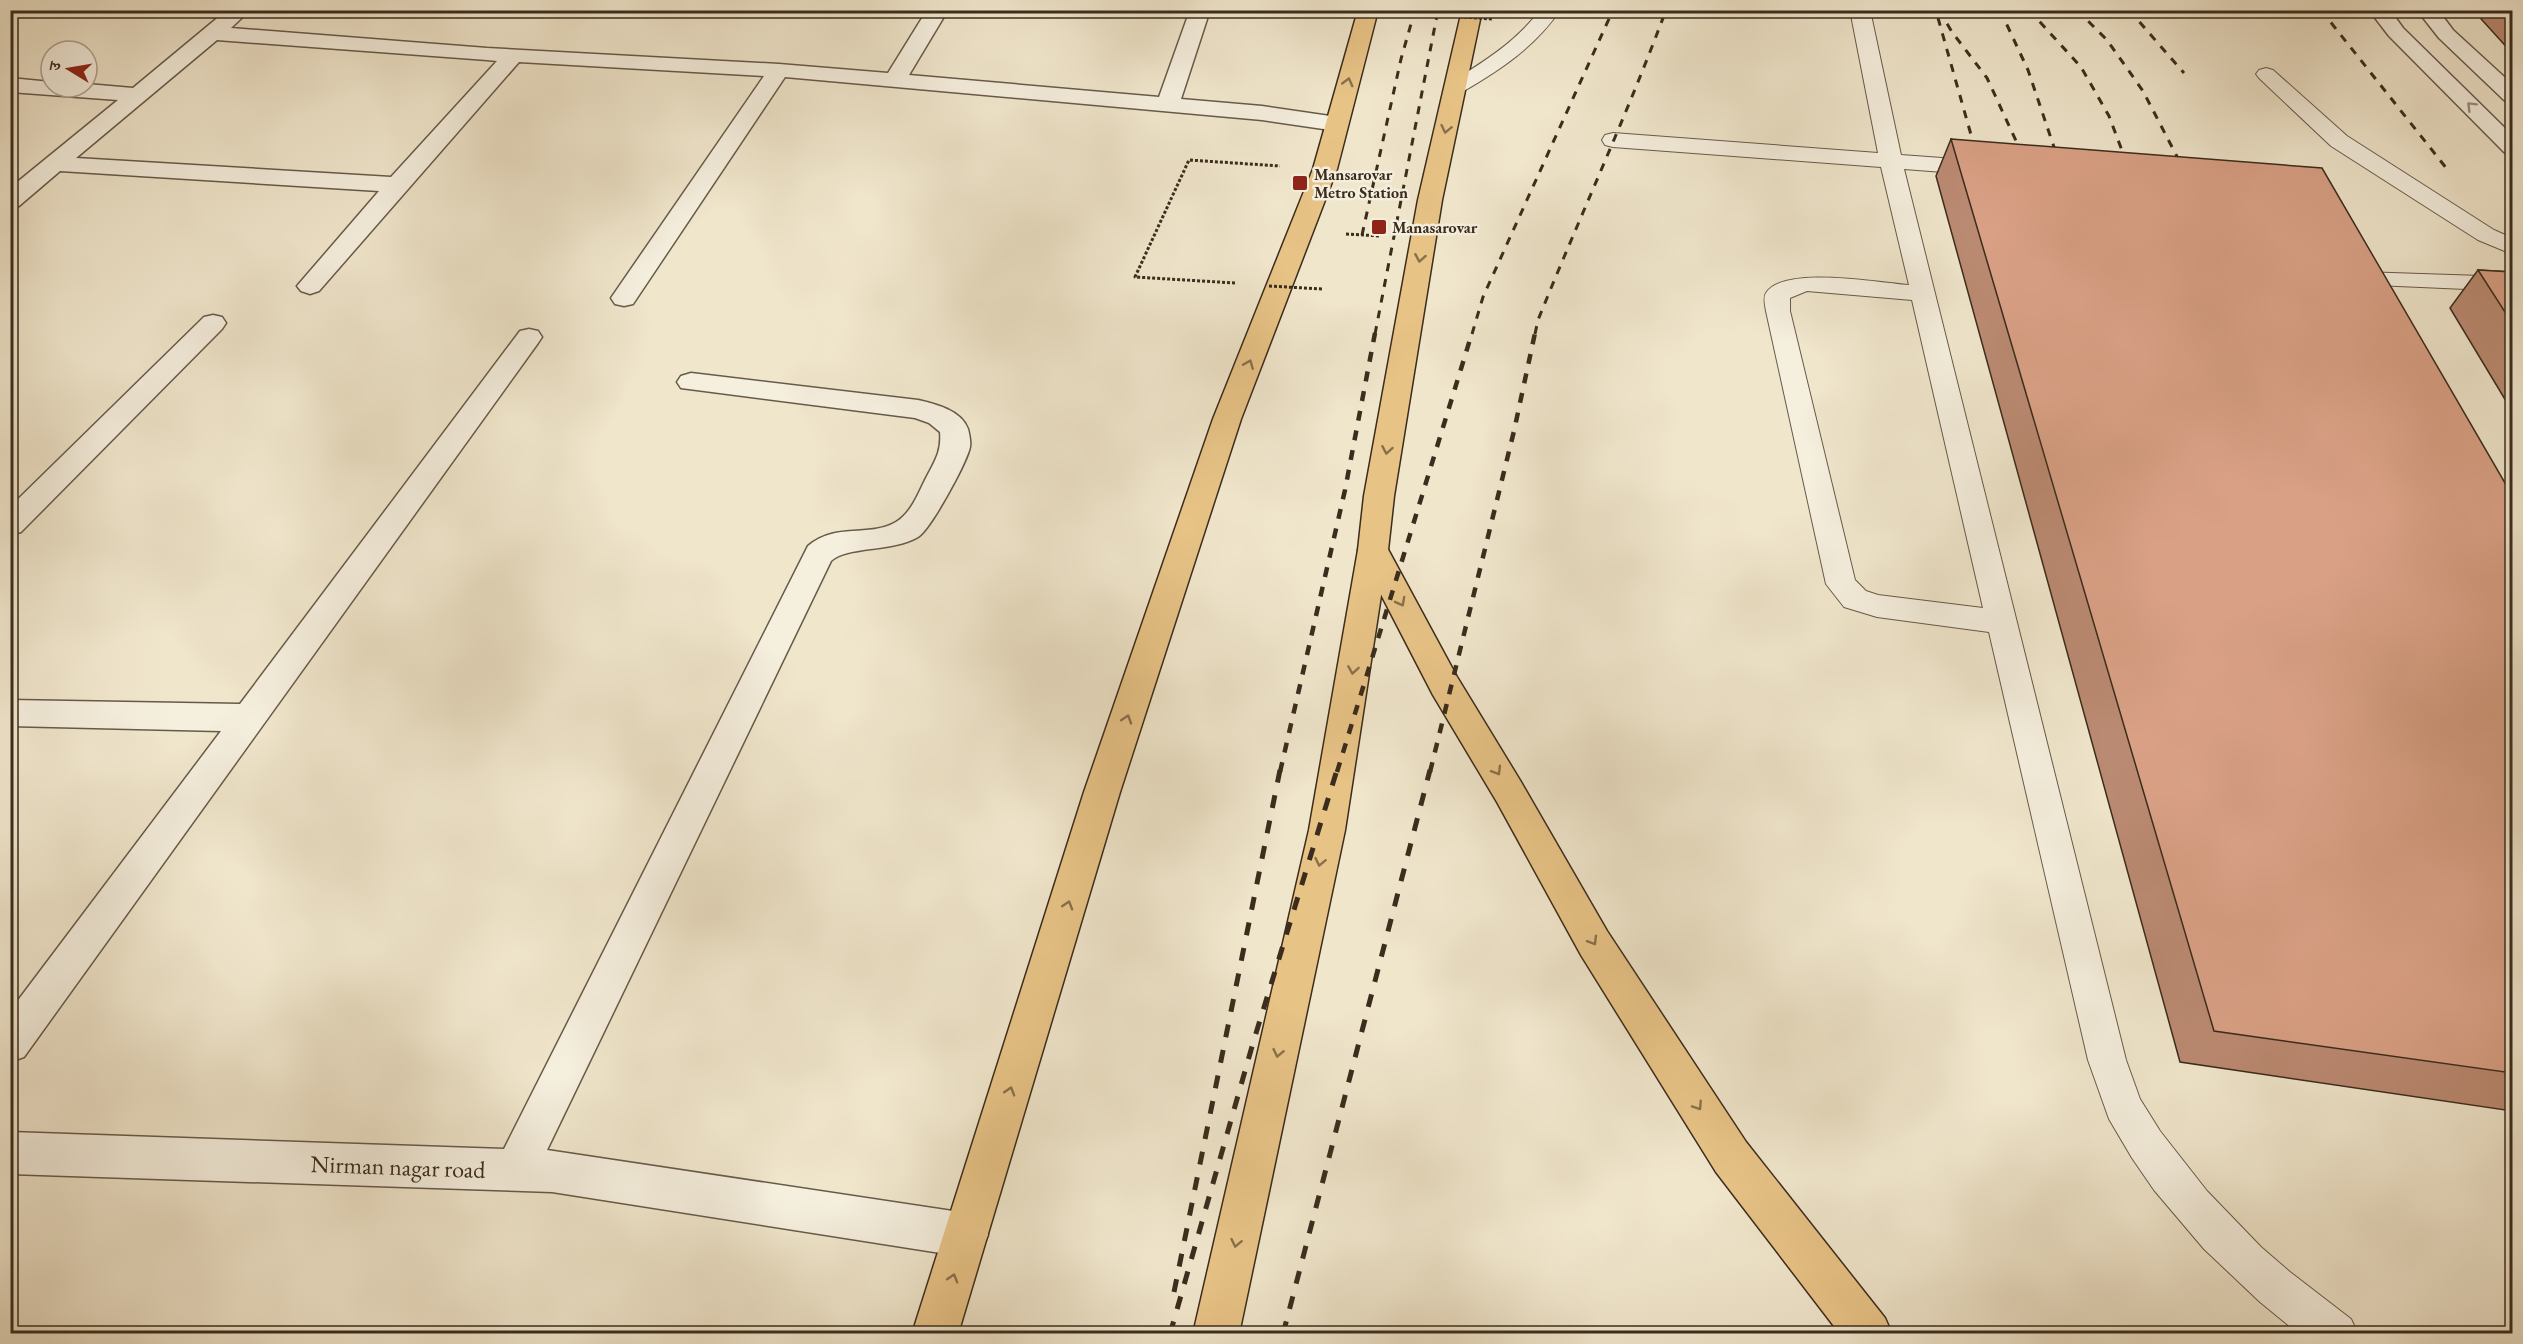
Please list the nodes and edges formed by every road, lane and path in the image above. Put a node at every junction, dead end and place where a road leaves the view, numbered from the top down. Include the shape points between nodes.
1 (240, 10) edge
2 (938, 10) edge
3 (1200, 10) edge
4 (1368, 10) edge
5 (1551, 10) edge
6 (1860, 10) edge
7 (2379, 10) edge
8 (2427, 10) edge
9 (1482, 15) edge
10 (1449, 16) dead end
11 (213, 33) junction
12 (514, 55) junction
13 (779, 70) junction
14 (2266, 74) dead end
15 (895, 81) junction
16 (10, 85) edge
17 (1455, 88) junction
18 (137, 95) junction
19 (2512, 95) edge
20 (1168, 104) junction
21 (1337, 124) junction
22 (1613, 141) dead end
23 (2512, 147) edge
24 (1891, 160) junction
25 (55, 164) junction
26 (1325, 170) junction
27 (2009, 170) edge
28 (397, 184) junction
29 (10, 201) edge
30 (1337, 233) dead end
31 (1362, 235) dead end
32 (2512, 247) edge
33 (1236, 283) dead end
34 (2512, 284) edge
35 (310, 286) dead end
36 (1269, 286) dead end
37 (1322, 289) dead end
38 (1924, 294) junction
39 (624, 298) dead end
40 (2378, 309) edge
41 (213, 323) dead end
42 (529, 338) dead end
43 (691, 382) dead end
44 (10, 525) edge
45 (1373, 550) junction
46 (2002, 622) junction
47 (10, 713) edge
48 (250, 718) junction
49 (10, 1044) edge
50 (10, 1153) edge
51 (515, 1171) junction
52 (966, 1235) junction
53 (935, 1334) edge
54 (1216, 1334) edge
55 (1869, 1334) edge
56 (2336, 1334) edge

1 - 11 street
2 - 15 street
3 - 20 street
21 -> 4 main road
5 - 17 lane via 1536,31 1509,55
6 - 24 lane
23 -> 7 street via 2396,32
8 - 19 street via 2446,34
9 - 10 path, bridge
9 - 17 main road
11 - 12 street
11 - 18 street
12 - 13 street
12 - 28 street
13 - 15 street
13 - 39 street
14 - 32 lane via 2339,141 2486,235
15 - 20 street
16 - 18 street
17 -> 45 main road via 1430,200
18 - 25 street
20 - 21 street via 1262,112
21 - 26 main road
22 - 24 lane
24 - 27 lane
24 - 38 lane
25 - 28 street
25 - 29 street
26 - 33 path via 1189,160 1136,277
52 -> 26 main road via 1102,792 1220,441
28 - 35 street
30 - 31 path
34 - 40 lane via 2355,269
36 - 37 path, bridge
38 - 46 lane
38 - 46 lane via 1807,284 1790,287 1777,295 1841,584 1855,599 1877,606
41 - 44 street
42 - 48 street
43 - 51 street via 918,409 939,416 954,429 957,446 924,512 908,529 884,538 830,544 819,554
45 -> 54 main road via 1327,830
45 -> 55 main road via 1445,686 1600,953 1731,1157
46 - 56 lane via 2107,1060 2125,1110 2203,1218 2259,1272
47 - 48 street
48 - 49 street
50 - 51 street, Nirman nagar road
51 - 52 street, Nirman nagar road via 552,1172
53 -> 52 main road

